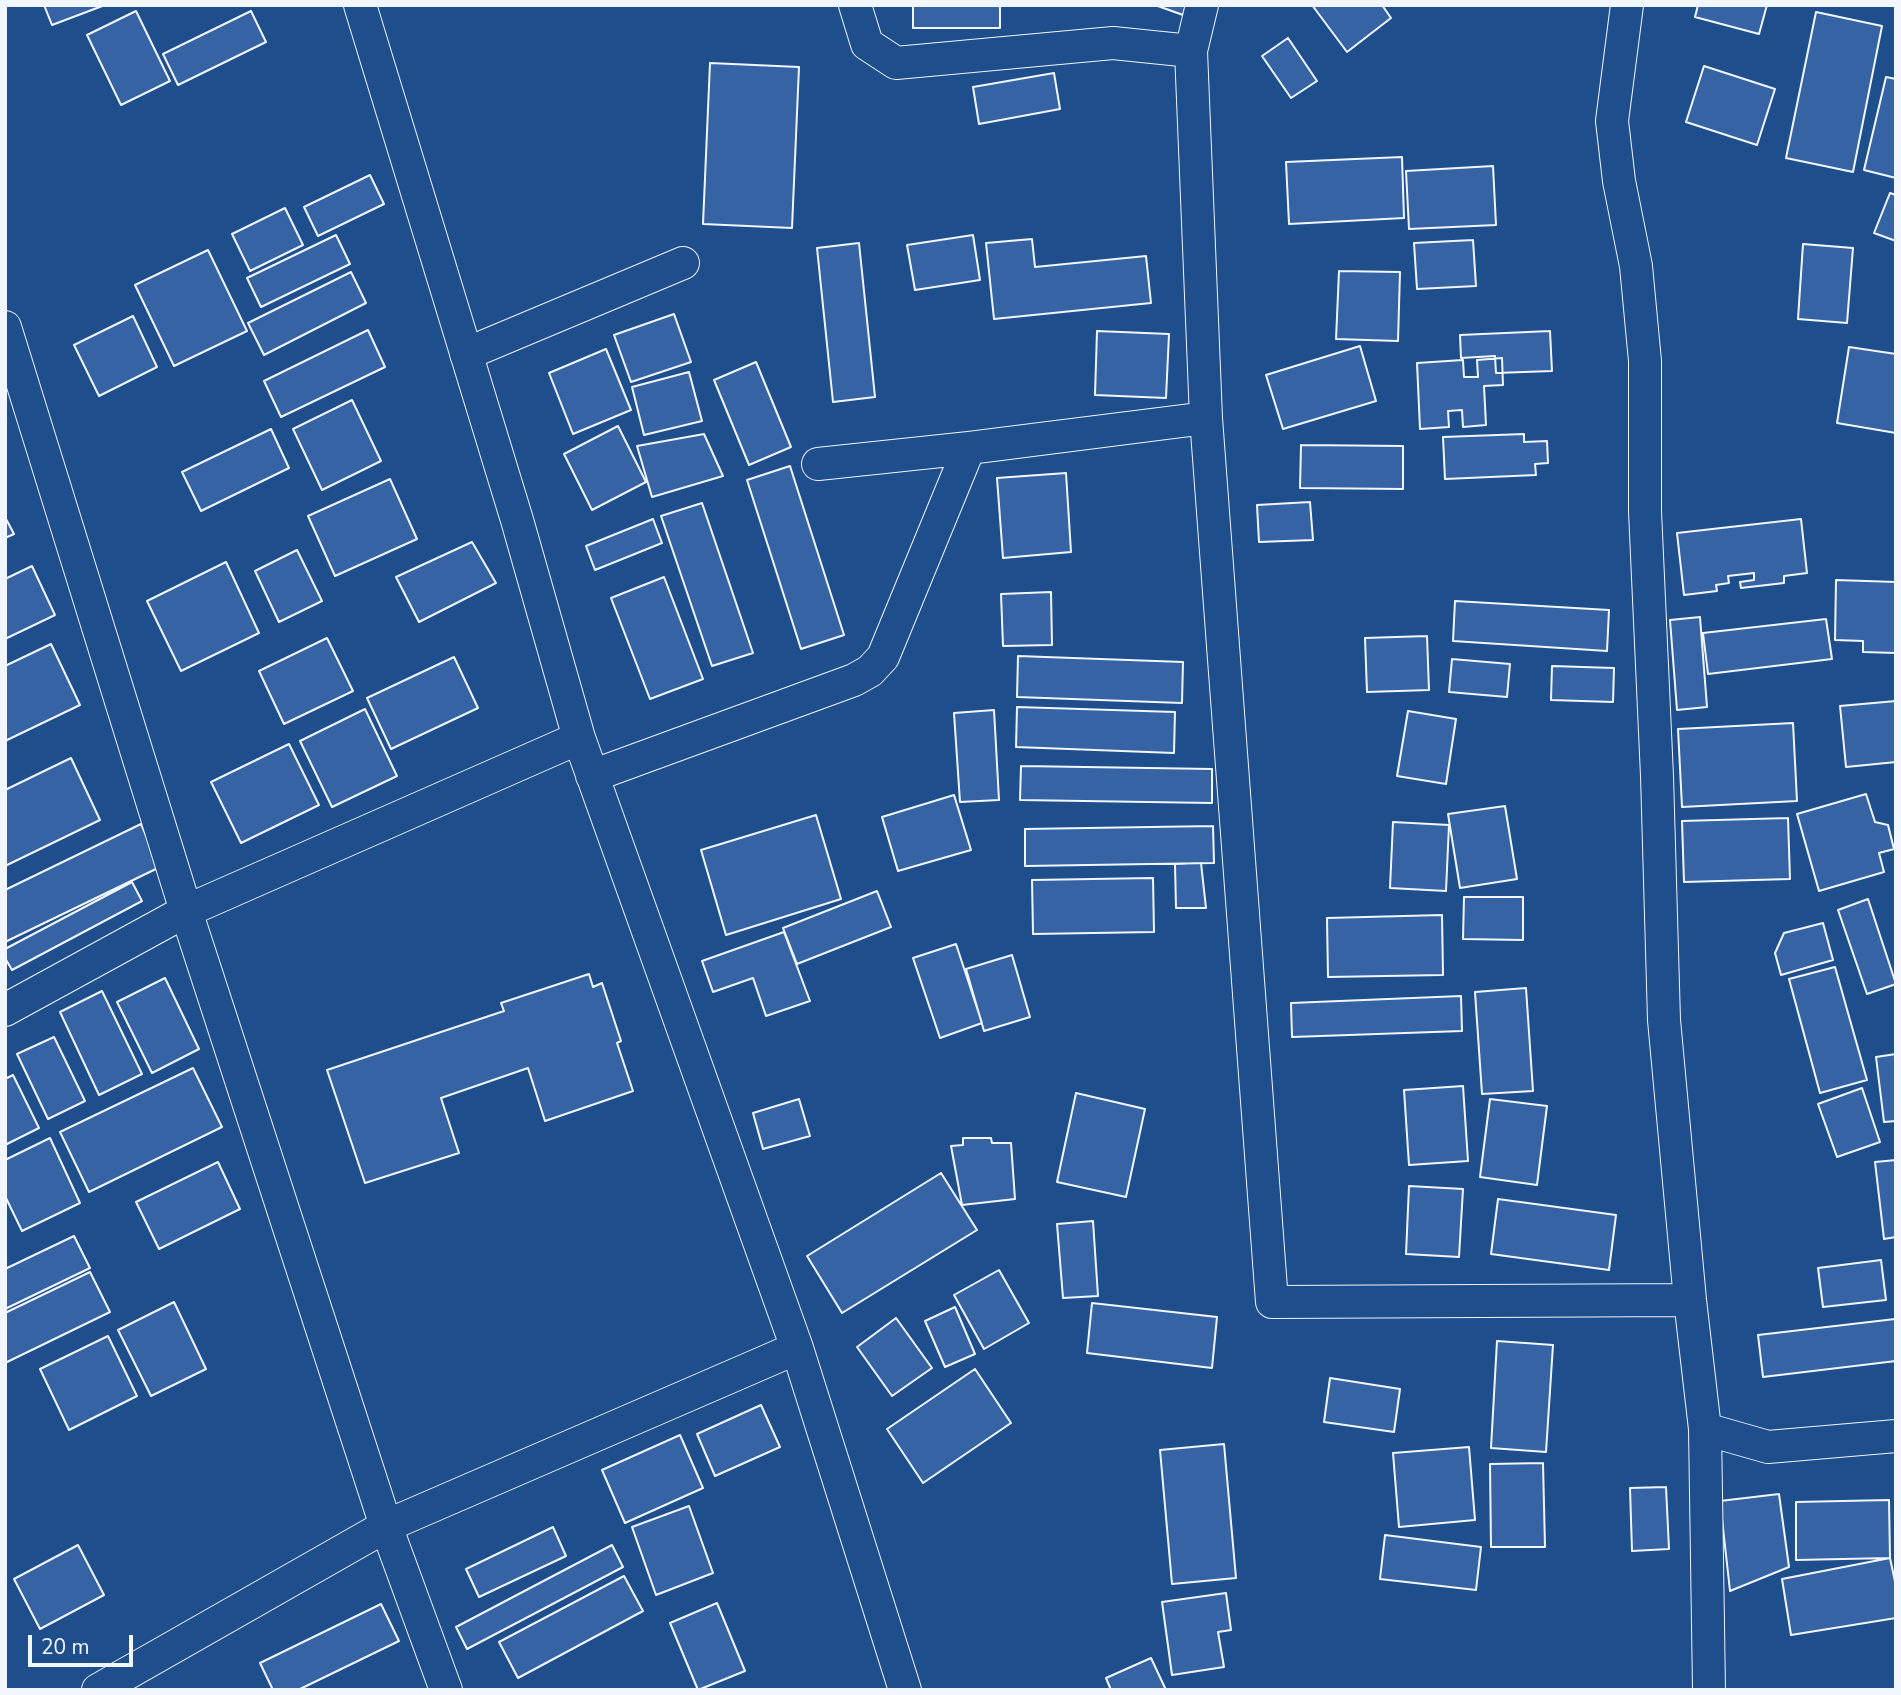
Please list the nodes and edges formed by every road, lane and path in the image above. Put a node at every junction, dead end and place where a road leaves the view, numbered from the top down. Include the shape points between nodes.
1 (360, 5) edge
2 (855, 5) edge
3 (1202, 5) edge
4 (1627, 5) edge
5 (1191, 51) junction
6 (683, 263) dead end
7 (5, 327) edge
8 (466, 354) junction
9 (1206, 418) junction
10 (969, 448) junction
11 (818, 464) dead end
12 (579, 738) junction
13 (592, 776) junction
14 (186, 911) junction
15 (5, 1010) edge
16 (1690, 1300) junction
17 (797, 1348) junction
18 (1705, 1429) junction
19 (1896, 1436) edge
20 (386, 1526) junction
21 (98, 1690) edge
22 (446, 1690) edge
23 (905, 1690) edge
24 (1709, 1690) edge

1 - 8 street
2 - 5 street via 867,44 896,63 1113,43
3 - 5 street
4 - 16 street via 1612,121 1636,266 1645,360 1645,511 1664,1020
5 - 9 street
6 - 8 street
7 - 14 street
8 - 12 street
9 - 10 street
9 - 16 street via 1272,1302
10 - 11 street
10 - 13 street via 884,657 870,671
12 - 13 street
12 - 14 street
13 - 17 street
14 - 15 street
14 - 20 street
16 - 18 street
17 - 20 street
17 - 23 street
18 - 19 street via 1768,1447
18 - 24 street
20 - 21 street
20 - 22 street

